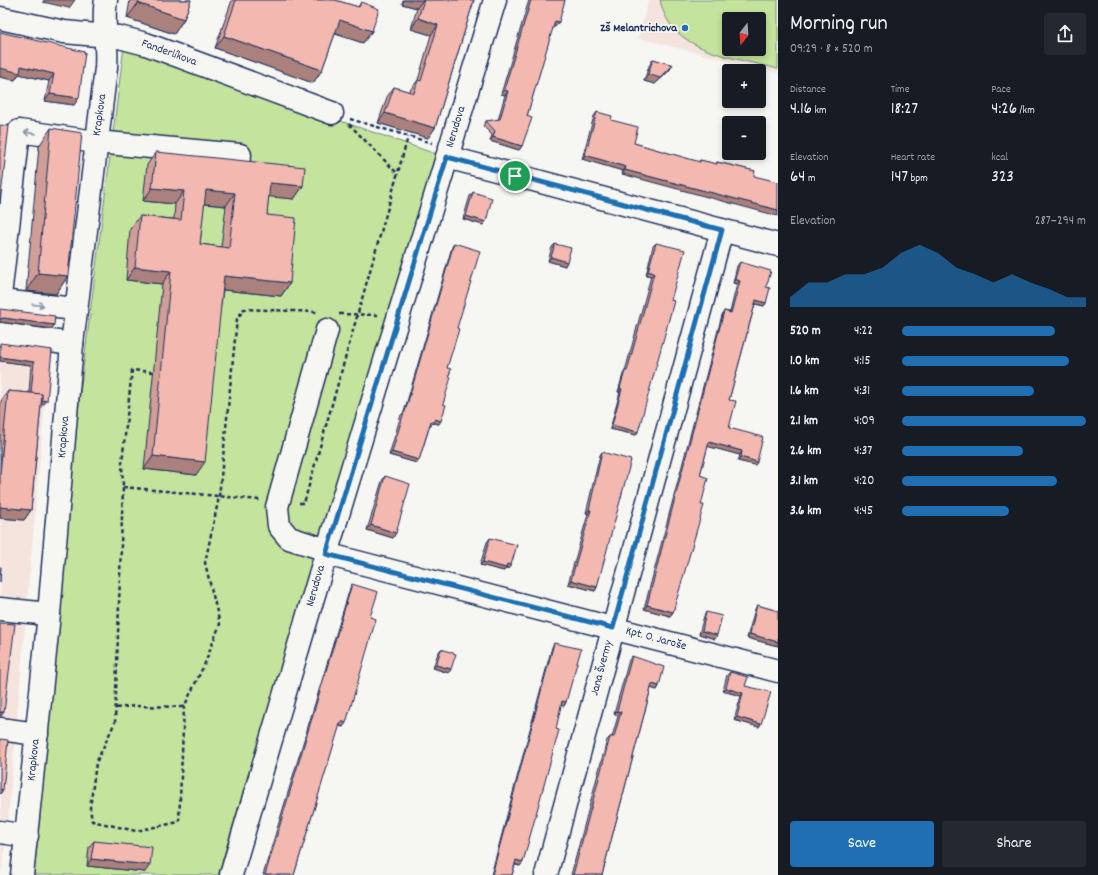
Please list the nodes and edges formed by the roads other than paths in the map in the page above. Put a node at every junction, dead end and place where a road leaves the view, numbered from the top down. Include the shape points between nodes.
1 (106, 0) edge
2 (494, 0) edge
3 (0, 18) edge
4 (105, 36) junction
5 (336, 114) road end
6 (96, 142) junction
7 (448, 153) junction
8 (240, 155) dead end
9 (722, 230) junction
10 (778, 245) edge
11 (0, 296) edge
12 (0, 301) edge
13 (76, 309) junction
14 (328, 319) road end
15 (0, 334) edge
16 (72, 344) junction
17 (326, 552) junction
18 (0, 609) edge
19 (49, 614) junction
20 (613, 628) junction
21 (778, 671) edge
22 (0, 729) edge
23 (37, 734) junction
24 (0, 832) edge
25 (27, 836) junction
26 (22, 875) edge
27 (231, 875) edge
28 (546, 875) edge

1 - 4 street, Krapkova via 103,20
2 - 7 street, Nerudova
3 - 4 street, Fanderlíkova via 64,32
4 - 5 street, Fanderlíkova via 146,44
4 - 6 street, Krapkova via 106,68
6 - 8 street
6 -> 11 street via 19,131
6 - 13 street, Krapkova
7 - 9 street
7 - 17 street, Nerudova
9 - 10 street
9 - 20 street, Jana Švermy
12 -> 13 street
13 - 16 street, Krapkova
14 - 17 street, Kpt. O. Jaroše via 277,507 279,526 289,538
15 - 16 street
16 - 19 street, Krapkova
17 - 20 street, Kpt. O. Jaroše
17 - 27 street, Nerudova
18 - 19 street
19 - 23 street, Krapkova
20 - 21 street, Kpt. O. Jaroše
20 - 28 street, Jana Švermy
22 - 23 street
23 - 25 street, Krapkova
24 - 25 street
25 - 26 street, Krapkova

